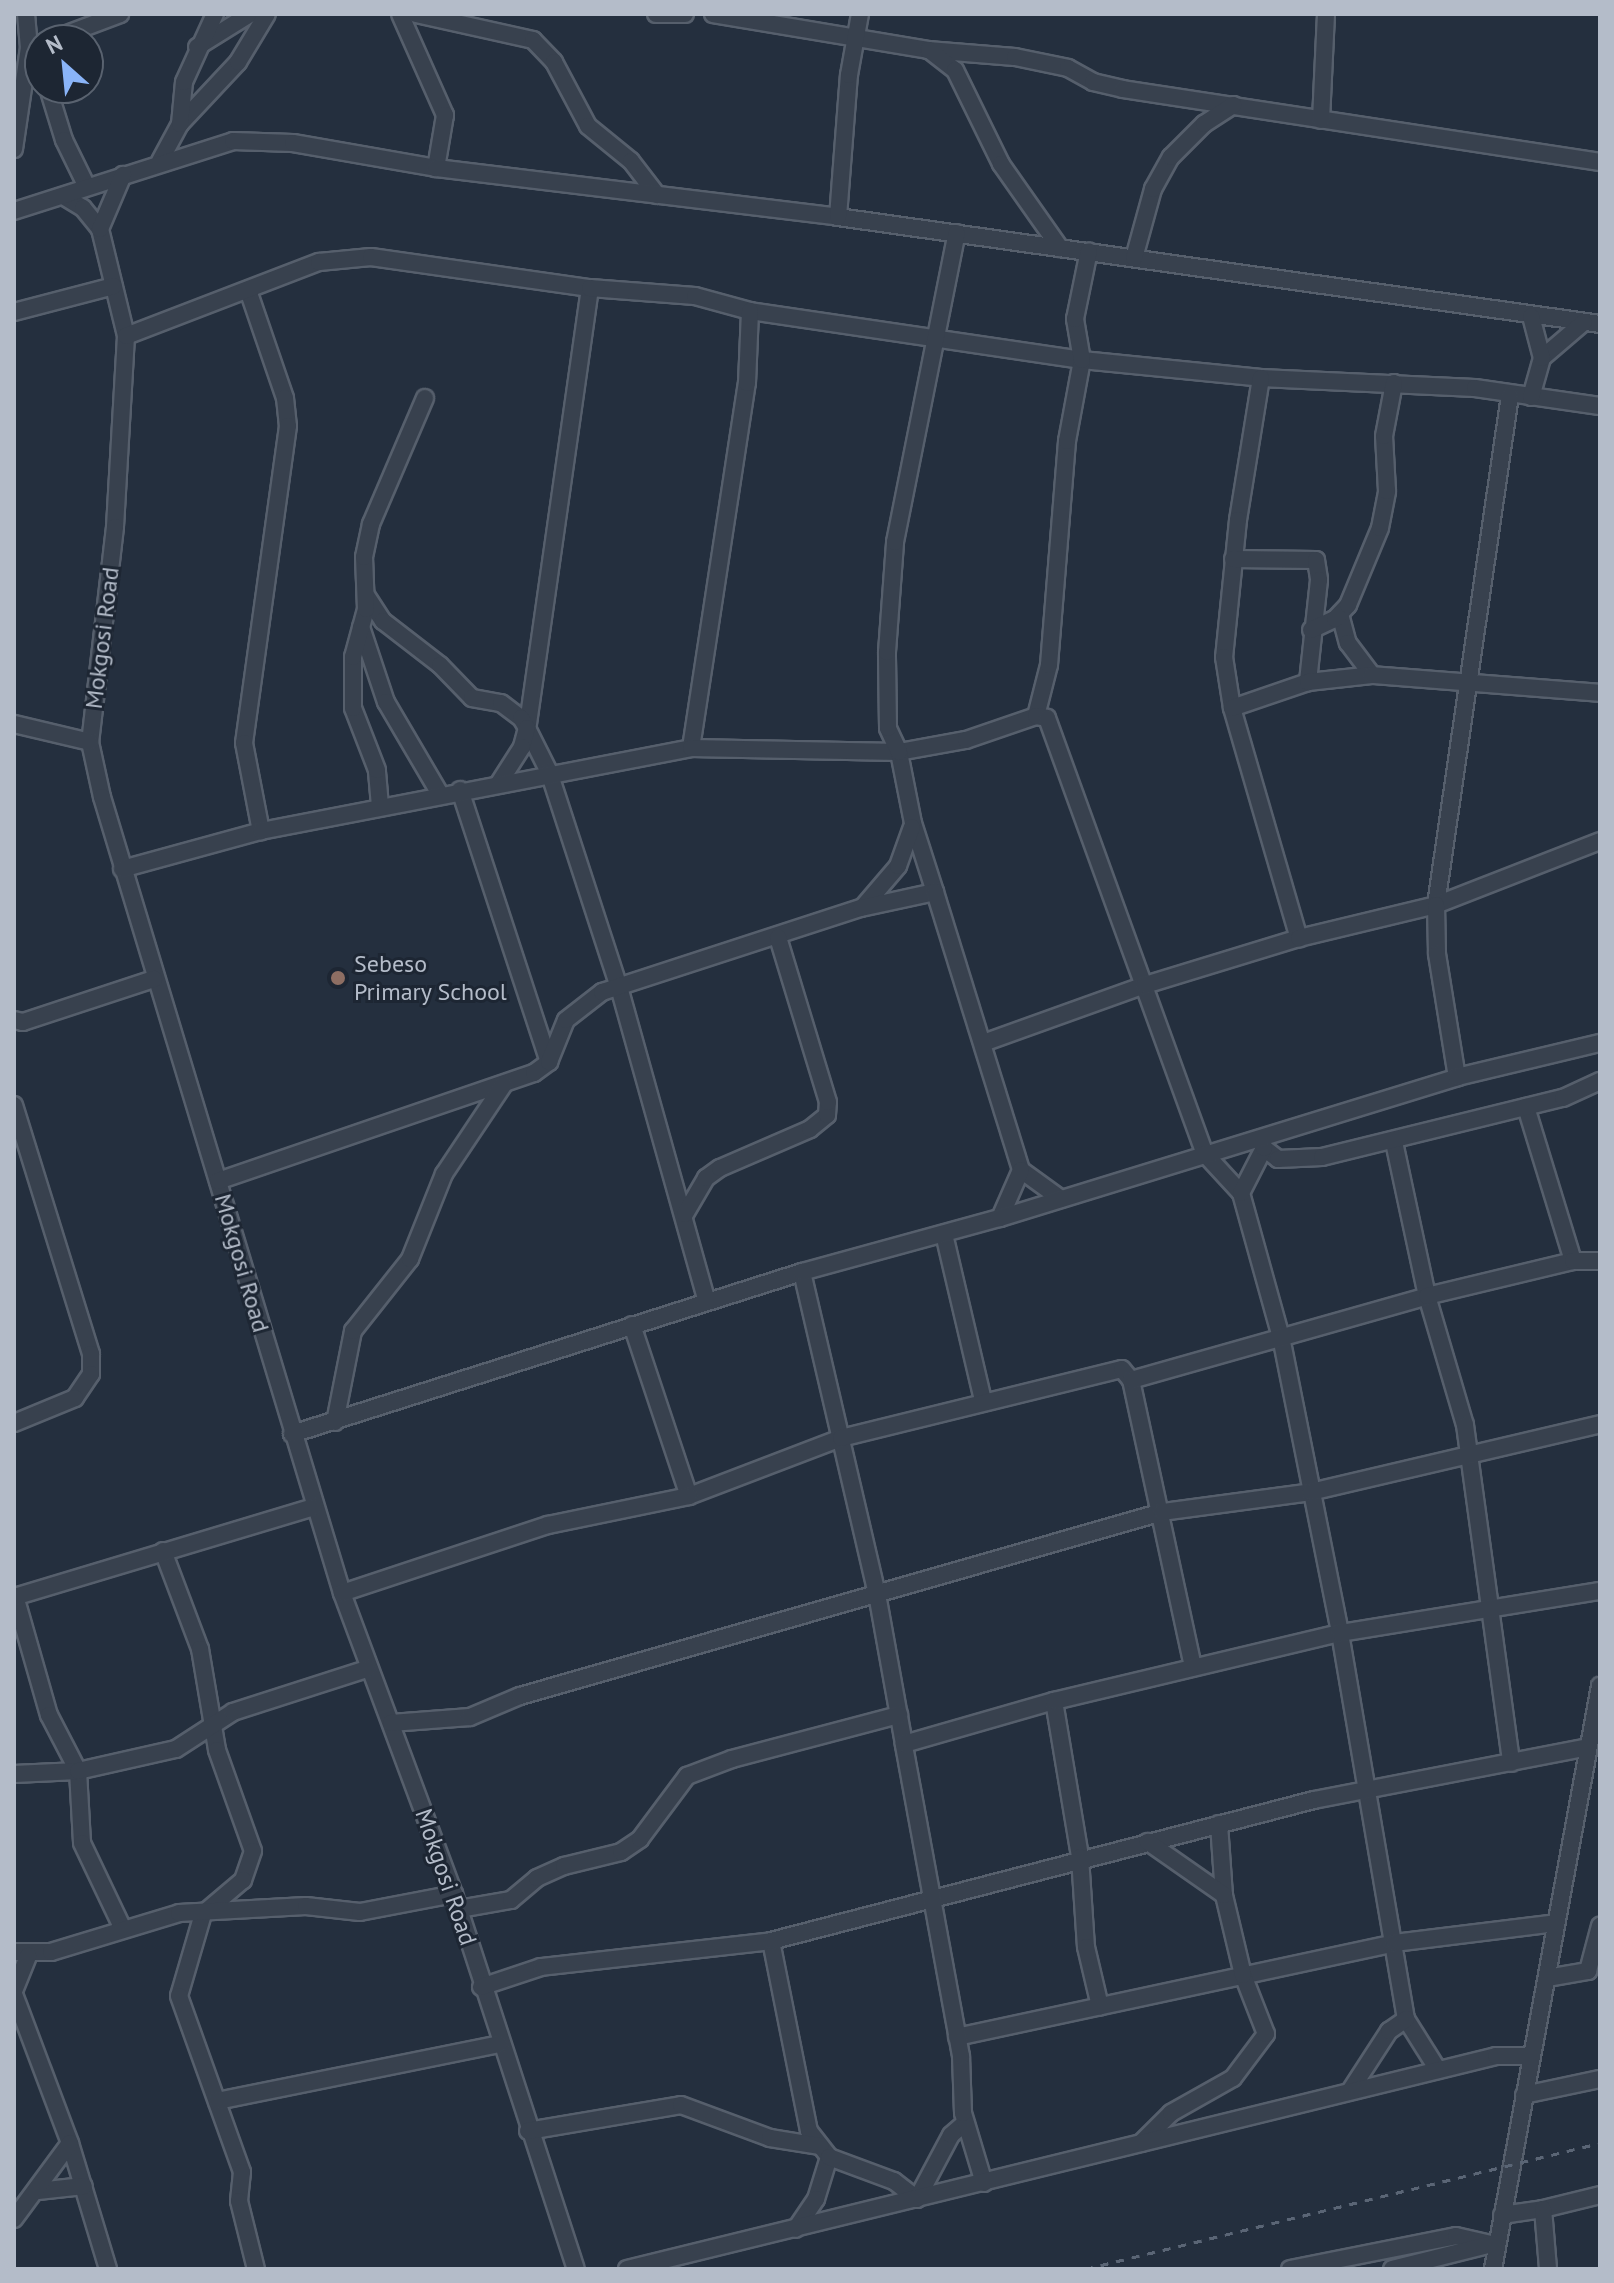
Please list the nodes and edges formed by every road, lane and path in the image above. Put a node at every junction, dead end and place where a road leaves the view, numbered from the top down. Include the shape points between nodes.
1 (120, 14) edge
2 (215, 14) edge
3 (250, 14) edge
4 (267, 14) edge
5 (400, 14) edge
6 (416, 14) edge
7 (656, 14) edge
8 (685, 14) edge
9 (713, 14) edge
10 (860, 14) edge
11 (1326, 14) edge
12 (93, 24) edge
13 (858, 37) junction
14 (197, 47) junction
15 (928, 50) junction
16 (24, 78) edge
17 (53, 104) edge
18 (1233, 105) junction
19 (1321, 120) junction
20 (180, 124) junction
21 (14, 149) edge
22 (160, 161) junction
23 (1600, 162) edge
24 (436, 168) junction
25 (123, 175) junction
26 (87, 187) junction
27 (657, 195) junction
28 (63, 196) junction
29 (14, 197) edge
30 (44, 202) junction
31 (14, 211) edge
32 (838, 217) junction
33 (100, 229) junction
34 (957, 233) junction
35 (1060, 248) junction
36 (1089, 251) junction
37 (1134, 258) junction
38 (114, 286) junction
39 (590, 288) junction
40 (248, 290) junction
41 (750, 311) junction
42 (14, 312) edge
43 (1531, 316) junction
44 (1592, 323) edge
45 (126, 336) junction
46 (933, 338) junction
47 (1542, 358) junction
48 (1082, 360) junction
49 (1261, 378) junction
50 (1394, 383) junction
51 (1510, 395) junction
52 (1531, 397) junction
53 (425, 398) dead end
54 (1600, 406) edge
55 (1233, 559) junction
56 (366, 595) junction
57 (1340, 614) junction
58 (361, 627) junction
59 (1311, 630) junction
60 (1372, 675) junction
61 (1470, 680) junction
62 (1308, 682) junction
63 (1600, 693) edge
64 (1232, 708) junction
65 (1036, 716) junction
66 (14, 724) edge
67 (527, 728) junction
68 (90, 742) junction
69 (691, 748) junction
70 (899, 752) junction
71 (549, 772) junction
72 (499, 783) junction
73 (460, 790) junction
74 (440, 794) junction
75 (380, 806) junction
76 (913, 823) junction
77 (261, 831) junction
78 (1600, 841) edge
79 (122, 869) junction
80 (935, 892) junction
81 (1436, 905) junction
82 (861, 908) junction
83 (778, 937) junction
84 (1299, 938) junction
85 (154, 979) junction
86 (1145, 985) junction
87 (619, 987) junction
88 (17, 1025) edge
89 (983, 1043) junction
90 (1600, 1043) edge
91 (549, 1062) junction
92 (1457, 1077) junction
93 (1600, 1081) edge
94 (504, 1084) junction
95 (14, 1105) edge
96 (1526, 1107) junction
97 (1394, 1142) junction
98 (1263, 1144) junction
99 (1205, 1154) junction
100 (1021, 1170) junction
101 (218, 1181) junction
102 (1241, 1193) junction
103 (1061, 1199) junction
104 (685, 1214) junction
105 (1000, 1218) junction
106 (944, 1234) junction
107 (1573, 1261) junction
108 (1600, 1261) edge
109 (802, 1272) junction
110 (1427, 1296) junction
111 (707, 1302) junction
112 (632, 1325) junction
113 (1281, 1337) junction
114 (1131, 1380) junction
115 (983, 1400) junction
116 (335, 1422) junction
117 (14, 1423) edge
118 (1600, 1424) edge
119 (292, 1434) junction
120 (841, 1438) junction
121 (1469, 1453) junction
122 (1311, 1492) junction
123 (689, 1496) junction
124 (314, 1507) junction
125 (1162, 1512) junction
126 (163, 1551) junction
127 (1600, 1591) edge
128 (342, 1593) junction
129 (877, 1594) junction
130 (14, 1596) edge
131 (1489, 1607) junction
132 (1340, 1633) junction
133 (1193, 1667) junction
134 (367, 1669) junction
135 (1600, 1686) edge
136 (1054, 1701) junction
137 (899, 1715) junction
138 (391, 1723) junction
139 (212, 1728) junction
140 (904, 1744) junction
141 (1588, 1747) junction
142 (1511, 1763) junction
143 (78, 1771) junction
144 (14, 1774) edge
145 (1369, 1789) junction
146 (1219, 1824) junction
147 (1148, 1842) junction
148 (1080, 1857) junction
149 (1224, 1895) junction
150 (930, 1897) junction
151 (456, 1902) junction
152 (203, 1914) junction
153 (1556, 1923) junction
154 (1600, 1926) edge
155 (122, 1927) junction
156 (771, 1941) junction
157 (1394, 1943) junction
158 (21, 1954) edge
159 (1243, 1975) junction
160 (1547, 1978) junction
161 (481, 1987) junction
162 (14, 1993) edge
163 (1100, 2006) junction
164 (1406, 2019) junction
165 (957, 2037) junction
166 (499, 2044) junction
167 (1530, 2056) junction
168 (1438, 2070) junction
169 (1600, 2079) edge
170 (1350, 2091) junction
171 (1524, 2095) junction
172 (217, 2101) junction
173 (965, 2123) junction
174 (528, 2131) junction
175 (70, 2143) junction
176 (1141, 2143) junction
177 (824, 2151) junction
178 (984, 2183) junction
179 (84, 2186) junction
180 (38, 2191) junction
181 (1600, 2195) edge
182 (917, 2199) junction
183 (1543, 2209) junction
184 (1502, 2215) junction
185 (14, 2219) edge
186 (796, 2229) junction
187 (1494, 2243) junction
188 (108, 2269) edge
189 (256, 2269) edge
190 (576, 2269) edge
191 (627, 2269) edge
192 (1290, 2269) edge
193 (1392, 2269) edge
194 (1493, 2269) edge
195 (1548, 2269) edge

1 - 12 street
2 - 14 street
3 - 14 street
4 - 20 street via 238,62
5 - 24 street via 445,115
6 - 27 street via 533,40 554,62 588,126 631,161
7 - 8 street
9 - 13 street
10 - 13 street
11 - 19 street
13 - 15 street
13 - 32 street via 849,75
14 - 20 street via 181,95
15 - 18 street via 1015,57 1068,68 1093,82 1123,89
15 - 35 street via 955,70 1001,164
16 - 21 street
17 - 26 street
18 - 19 street
18 - 37 street via 1204,124 1171,157 1153,189
19 - 23 street
20 - 22 street
22 - 24 street via 233,141 293,143
22 - 25 street
24 - 27 street
25 - 26 street
25 - 33 street
26 - 28 street
27 - 32 street
28 - 30 street
28 - 33 street via 83,208
29 - 30 street
30 - 31 street
32 - 34 street
33 - 38 street, Mokgosi Road
34 - 35 street
34 - 46 street
35 - 36 street
36 - 37 street
36 - 48 street via 1075,319
37 - 43 street
38 - 42 street
38 - 45 street, Mokgosi Road
39 - 40 street via 371,257 319,262
39 - 41 street via 695,296
39 - 67 street
40 - 45 street
40 - 77 street via 285,398 288,426 244,743
41 - 46 street
41 - 69 street via 747,383
43 - 44 street
43 - 47 street
44 - 47 street
45 - 68 street, Mokgosi Road via 115,527
46 - 48 street
46 - 70 street via 889,601 886,718
47 - 52 street
48 - 49 street
48 - 65 street via 1067,441 1049,665
49 - 50 street
49 - 55 street
50 - 51 street
50 - 57 street via 1384,436 1387,491 1380,528
51 - 52 street
51 - 61 street via 1486,536
52 - 54 street
53 - 56 street via 371,524 364,557
55 - 59 street via 1316,560 1319,580
55 - 64 street via 1224,657
56 - 58 street
56 - 67 street via 383,621 472,698 513,709
57 - 59 street
57 - 60 street via 1348,643
58 - 74 street via 386,702
58 - 75 street via 353,657 353,708 377,770
59 - 62 street
60 - 61 street
60 - 62 street
61 - 63 street
61 - 81 street
62 - 64 street
64 - 84 street
65 - 70 street via 966,740
65 - 86 street via 1047,718
66 - 68 street
67 - 71 street
67 - 72 street via 516,762
68 - 79 street, Mokgosi Road
69 - 70 street
69 - 71 street
70 - 76 street
71 - 72 street
71 - 87 street
72 - 73 street
73 - 74 street
73 - 91 street
74 - 75 street
75 - 77 street
76 - 80 street
76 - 82 street via 898,866
77 - 79 street
78 - 81 street
79 - 85 street, Mokgosi Road
80 - 82 street
80 - 89 street
81 - 84 street
81 - 92 street via 1437,954
82 - 83 street
83 - 87 street
83 - 104 street via 828,1102 827,1115 810,1129 720,1168 706,1178
84 - 86 street
85 - 88 street
85 - 101 street, Mokgosi Road
86 - 89 street
86 - 99 street
87 - 91 street via 580,1004 566,1020
87 - 104 street
89 - 100 street
90 - 92 street
91 - 94 street
92 - 98 street
93 - 96 street
94 - 101 street
94 - 116 street via 444,1174 410,1259 353,1331
95 - 117 street via 91,1354 91,1374 75,1398
96 - 97 street
96 - 107 street
97 - 98 street via 1288,1160
97 - 110 street
98 - 99 street
98 - 102 street
99 - 102 street
99 - 103 street
100 - 103 street
100 - 105 street
101 - 119 street, Mokgosi Road
102 - 113 street
103 - 105 street
104 - 111 street
105 - 106 street
106 - 109 street
106 - 115 street
107 - 108 street
107 - 110 street
109 - 111 street
109 - 120 street
110 - 113 street
110 - 121 street
111 - 112 street
112 - 116 street
112 - 123 street
113 - 114 street
113 - 122 street
114 - 115 street via 1122,1369 1110,1368
114 - 125 street
115 - 120 street
116 - 119 street
118 - 121 street
119 - 124 street, Mokgosi Road
120 - 123 street
120 - 129 street
121 - 122 street
121 - 131 street
122 - 125 street
122 - 132 street
123 - 128 street via 548,1525
124 - 126 street
124 - 128 street, Mokgosi Road
125 - 129 street
125 - 133 street
126 - 130 street
126 - 139 street via 207,1671
127 - 131 street
128 - 134 street, Mokgosi Road
129 - 137 street
129 - 138 street via 520,1696 453,1722
130 - 143 street via 49,1715
131 - 132 street
131 - 142 street
132 - 133 street
132 - 145 street
133 - 136 street
134 - 138 street, Mokgosi Road
134 - 139 street via 233,1712
135 - 141 street
136 - 140 street
136 - 148 street
137 - 140 street
137 - 151 street via 687,1776 640,1839 621,1852 564,1866 537,1878 511,1900
138 - 151 street, Mokgosi Road
139 - 143 street via 176,1749
139 - 152 street via 253,1851 243,1880
140 - 150 street
141 - 142 street
141 - 153 street
142 - 145 street
143 - 144 street
143 - 155 street via 82,1843
145 - 146 street
145 - 157 street
146 - 147 street
146 - 149 street
147 - 148 street
147 - 149 street
148 - 150 street
148 - 163 street via 1086,1947
149 - 159 street
150 - 156 street
150 - 165 street
151 - 152 street via 371,1911 306,1906
151 - 161 street, Mokgosi Road
152 - 155 street via 179,1913
152 - 172 street via 179,1985 179,2008
153 - 157 street
153 - 160 street
154 - 160 street via 1588,1971
155 - 158 street
156 - 161 street via 541,1967
156 - 177 street via 809,2131
157 - 159 street
157 - 164 street
158 - 162 street
159 - 163 street
159 - 176 street via 1263,2017 1266,2034 1261,2046 1233,2078 1171,2113
160 - 167 street
161 - 166 street, Mokgosi Road
162 - 175 street
163 - 165 street
164 - 168 street
164 - 170 street via 1389,2031
165 - 173 street
166 - 172 street
166 - 174 street, Mokgosi Road
167 - 168 street via 1496,2056
167 - 171 street
168 - 170 street
169 - 171 street
170 - 176 street
171 - 184 street
172 - 189 street via 242,2172 239,2201
173 - 178 street
173 - 182 street via 951,2135
174 - 177 street via 681,2105 770,2138
174 - 190 street, Mokgosi Road
175 - 179 street
175 - 180 street
176 - 178 street
177 - 182 street via 894,2181
177 - 186 street via 816,2199
178 - 182 street
179 - 180 street
179 - 188 street
180 - 185 street
181 - 183 street
182 - 186 street
183 - 184 street
183 - 195 street
184 - 187 street
186 - 191 street
187 - 192 street via 1456,2236
187 - 193 street
187 - 194 street

